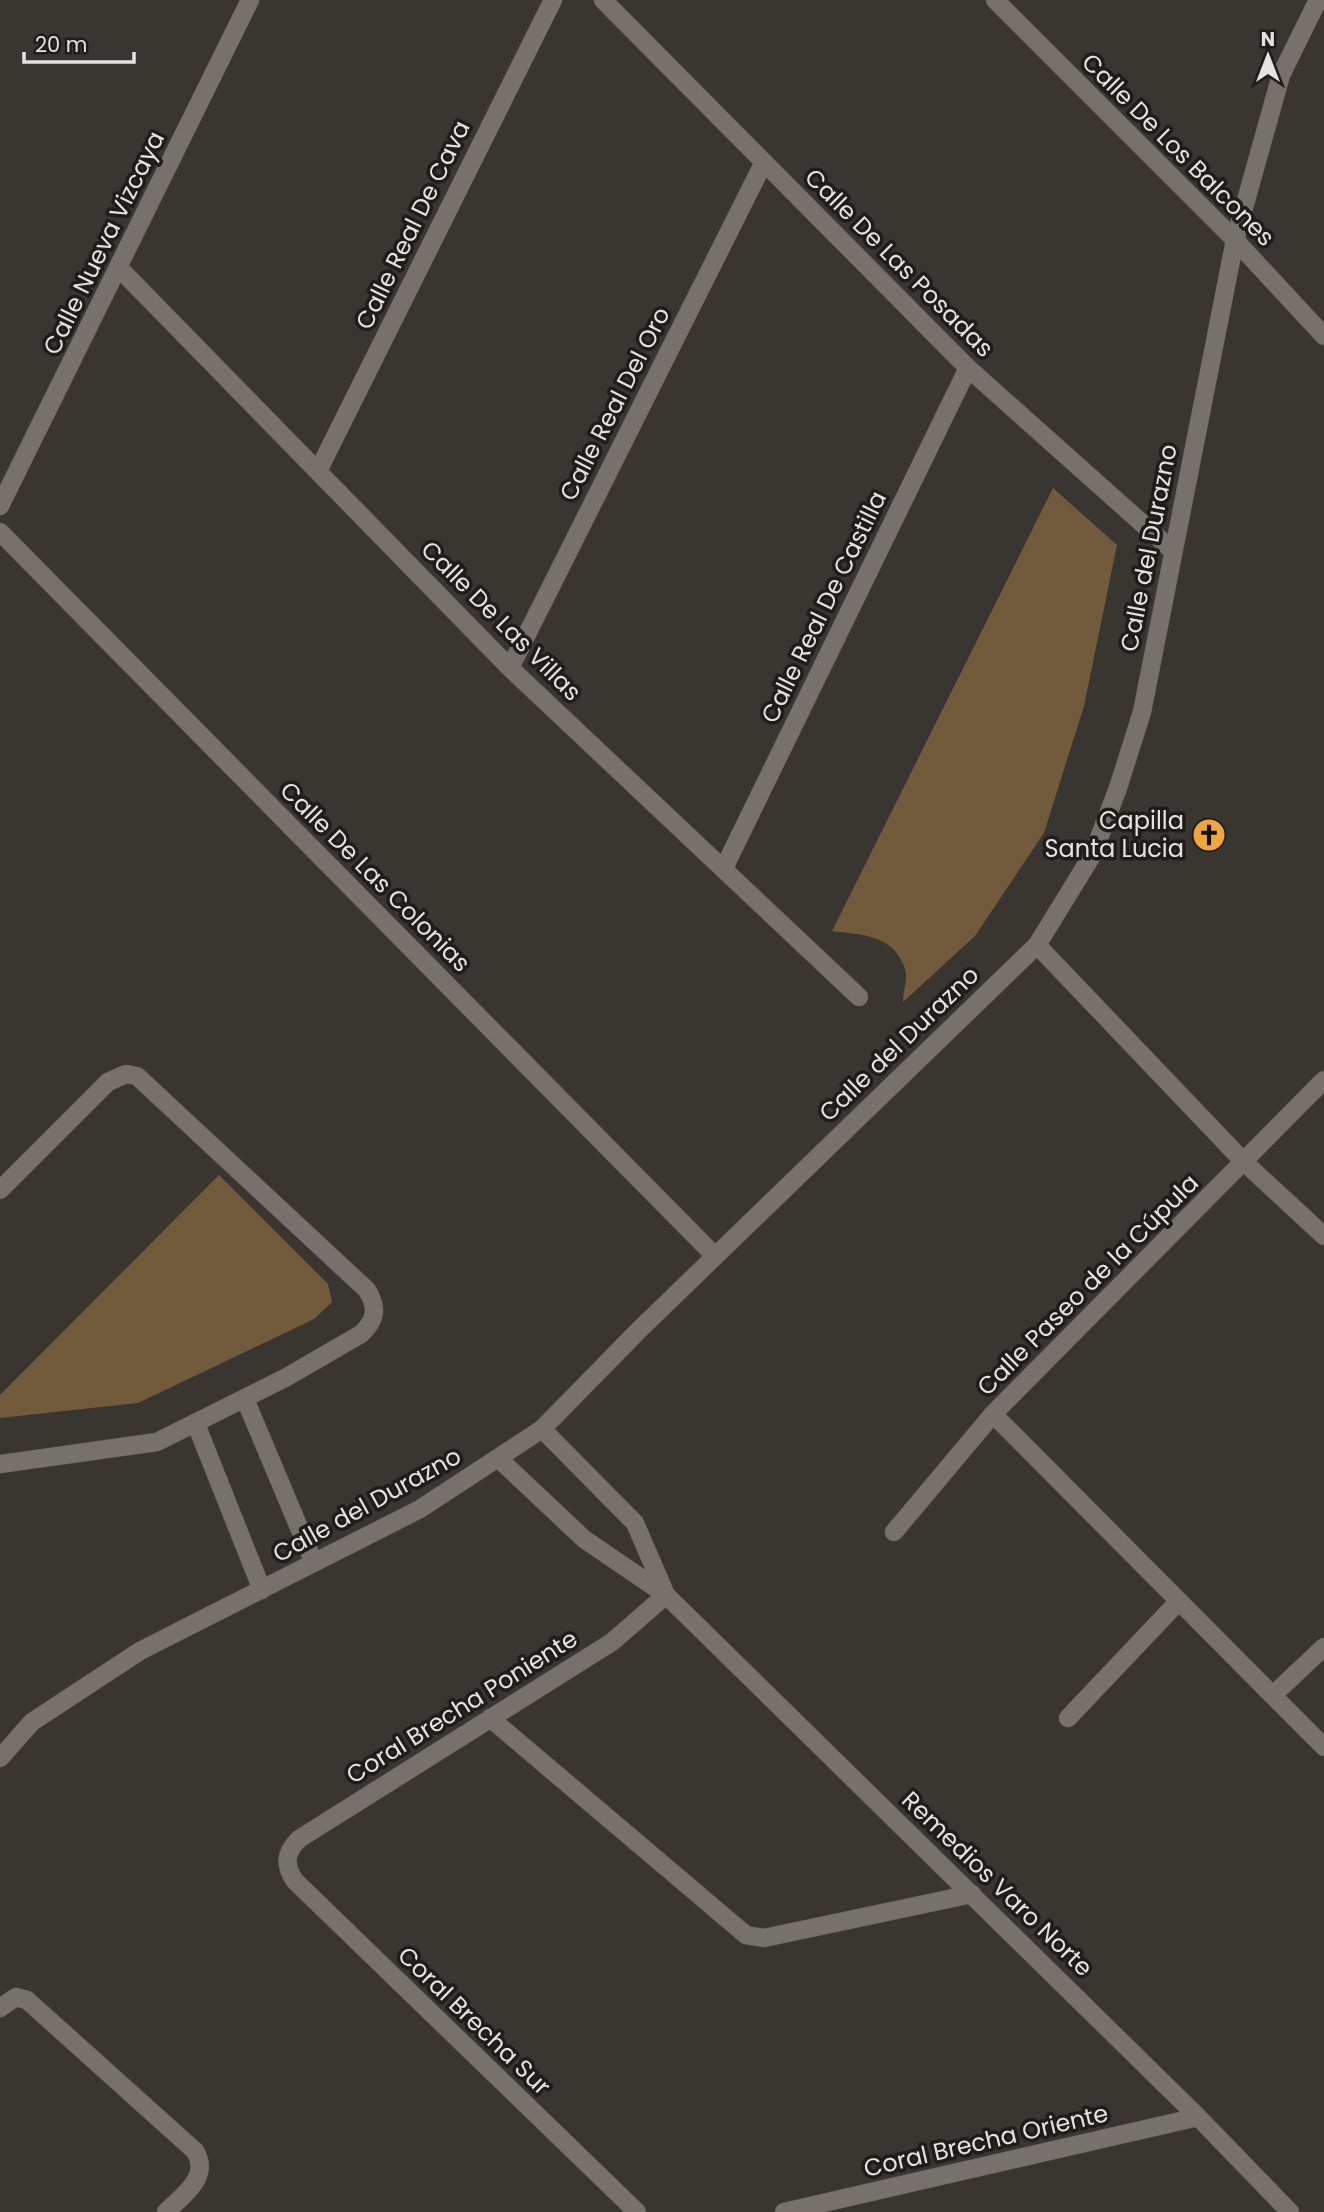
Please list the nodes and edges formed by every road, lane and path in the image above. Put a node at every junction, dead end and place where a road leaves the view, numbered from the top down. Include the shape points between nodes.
1 (250, 0) edge
2 (552, 0) edge
3 (603, 0) edge
4 (995, 0) edge
5 (1318, 0) edge
6 (764, 162) junction
7 (1235, 240) junction
8 (120, 269) junction
9 (1324, 336) edge
10 (968, 368) junction
11 (318, 471) junction
12 (0, 506) edge
13 (0, 532) edge
14 (1172, 550) junction
15 (510, 668) junction
16 (724, 867) junction
17 (1037, 945) junction
18 (859, 997) dead end
19 (1324, 1080) edge
20 (1244, 1162) junction
21 (0, 1190) edge
22 (1324, 1236) edge
23 (715, 1256) junction
24 (245, 1399) junction
25 (993, 1414) junction
26 (196, 1424) junction
27 (542, 1429) junction
28 (499, 1458) junction
29 (0, 1464) edge
30 (894, 1532) dead end
31 (314, 1563) junction
32 (262, 1590) junction
33 (666, 1595) junction
34 (1178, 1602) junction
35 (1324, 1647) edge
36 (1273, 1695) junction
37 (490, 1718) junction
38 (1068, 1718) dead end
39 (1324, 1747) edge
40 (2, 1751) edge
41 (286, 1859) joint
42 (972, 1894) junction
43 (0, 2008) edge
44 (1198, 2117) junction
45 (166, 2212) edge
46 (637, 2212) edge
47 (784, 2212) edge
48 (1290, 2212) edge

1 - 8 street, Calle Nueva Vizcaya
2 - 11 street, Calle Real De Cava
3 - 6 street, Calle De Las Posadas
4 - 7 street, Calle De Los Balcones
5 - 7 street, Calle del Durazno via 1281,75
6 - 10 street, Calle De Las Posadas
6 - 15 street, Calle Real Del Oro
7 - 9 street, Calle De Los Balcones
7 - 14 street, Calle del Durazno
8 - 11 street, Calle De Las Villas
8 - 12 street, Calle Nueva Vizcaya
10 - 14 street, Calle De Las Posadas
10 - 16 street, Calle Real De Castilla
11 - 15 street, Calle De Las Villas
13 - 23 street, Calle De Las Colonias
14 - 17 street, Calle del Durazno via 1142,712 1118,788 1093,854
15 - 16 street, Calle De Las Villas
16 - 18 street, Calle De Las Villas
17 - 20 street
17 - 23 street, Calle del Durazno
19 - 20 street, Calle Paseo de la Cúpula
20 - 22 street
20 - 25 street, Calle Paseo de la Cúpula
21 - 24 street via 108,1082 126,1074 146,1082 367,1290 373,1301 375,1314 360,1334
23 - 27 street, Calle del Durazno
24 - 26 street
24 - 31 street
25 - 30 street, Calle Paseo de la Cúpula
25 - 34 street
26 - 29 street via 157,1442
26 - 32 street
27 - 28 street, Calle del Durazno
27 - 33 street, Remedios Varo Norte via 635,1523
28 - 31 street, Calle del Durazno via 420,1510
28 - 33 street, Remedios Varo Norte via 584,1539
31 - 32 street, Calle del Durazno
32 - 40 street, Calle del Durazno via 140,1651 32,1722
33 - 37 street, Coral Brecha Poniente via 612,1642
33 - 42 street, Remedios Varo Norte
34 - 36 street
34 - 38 street
35 - 36 street
36 - 39 street
37 - 41 street, Coral Brecha Poniente via 299,1839
37 - 42 street via 746,1936 764,1938
41 - 46 street, Coral Brecha Sur via 295,1881
42 - 44 street, Remedios Varo Norte
43 - 45 street via 16,1997 27,2000 195,2151 202,2168
44 - 47 street, Coral Brecha Oriente
44 - 48 street, Remedios Varo Norte

